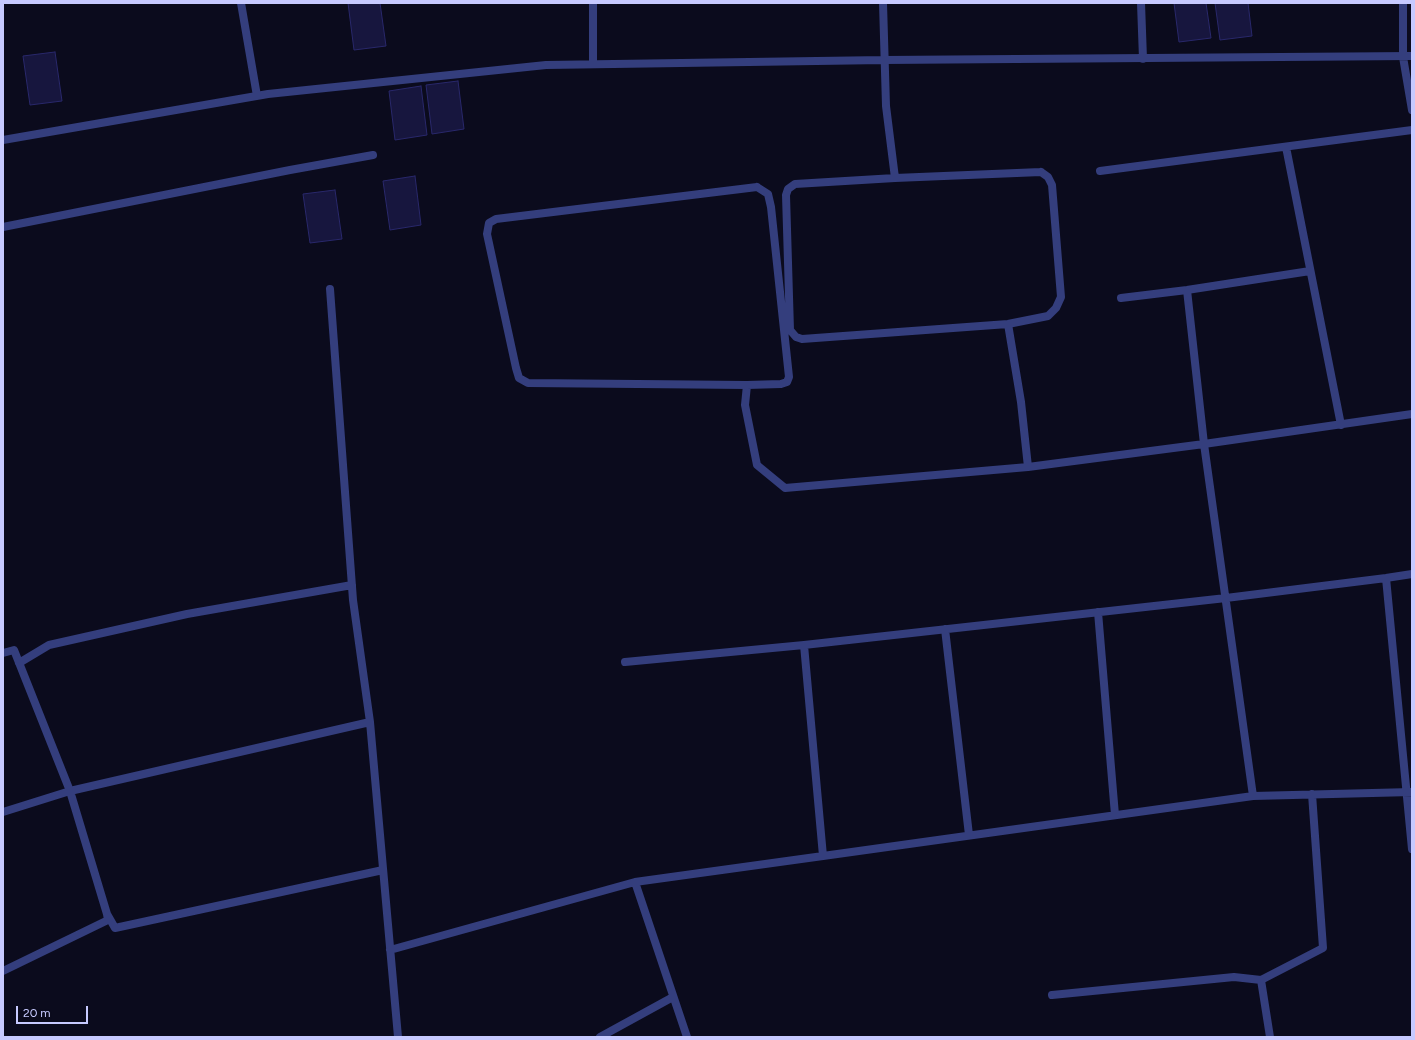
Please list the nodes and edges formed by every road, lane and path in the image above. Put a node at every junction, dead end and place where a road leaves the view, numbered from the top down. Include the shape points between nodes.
1 (242, 3) edge
2 (593, 3) edge
3 (883, 3) edge
4 (1141, 3) edge
5 (1403, 3) edge
6 (1412, 56) edge
7 (1403, 57) junction
8 (1143, 59) junction
9 (884, 60) junction
10 (593, 64) junction
11 (257, 96) junction
12 (1412, 110) edge
13 (1412, 130) edge
14 (3, 140) edge
15 (1286, 147) junction
16 (373, 156) dead end
17 (1100, 171) dead end
18 (894, 178) junction
19 (3, 227) edge
20 (1310, 271) junction
21 (330, 289) dead end
22 (1186, 290) junction
23 (1121, 298) dead end
24 (1008, 324) junction
25 (747, 385) junction
26 (1412, 414) edge
27 (1341, 425) junction
28 (1204, 444) junction
29 (1028, 466) junction
30 (1412, 574) edge
31 (1386, 578) junction
32 (352, 585) junction
33 (1226, 598) junction
34 (1098, 612) junction
35 (945, 629) junction
36 (804, 644) junction
37 (3, 652) edge
38 (625, 662) dead end
39 (19, 663) junction
40 (370, 722) junction
41 (70, 791) junction
42 (1409, 792) edge
43 (1312, 794) junction
44 (1253, 796) junction
45 (3, 812) edge
46 (1115, 815) junction
47 (969, 836) junction
48 (1412, 849) edge
49 (823, 856) junction
50 (383, 870) junction
51 (635, 882) junction
52 (107, 914) junction
53 (390, 950) junction
54 (3, 971) edge
55 (1261, 980) junction
56 (1052, 995) dead end
57 (673, 996) junction
58 (398, 1037) edge
59 (600, 1037) edge
60 (687, 1037) edge
61 (1270, 1037) edge

1 - 11 street
2 - 10 street
3 - 9 street
4 - 8 street
5 - 7 street
6 - 7 street
7 - 8 street
7 - 12 street
8 - 9 street
9 - 10 street
9 - 18 street
10 - 11 street via 546,64
11 - 14 street
13 - 15 street
15 - 17 street
15 - 20 street
16 - 19 street
18 - 24 street via 1041,172 1048,176 1052,185 1061,297 1056,308 1048,316
18 - 24 street via 794,184 788,189 786,194 790,330 796,338
20 - 22 street
20 - 27 street
21 - 32 street
22 - 23 street
22 - 28 street
24 - 29 street
25 - 25 street via 781,384 787,382 789,376 771,207 768,194 757,186 496,219 489,223 487,234 519,378 528,383
25 - 29 street via 745,405 757,464 785,488
26 - 27 street
27 - 28 street
28 - 29 street
28 - 33 street
30 - 31 street
31 - 33 street
31 - 42 street
32 - 39 street via 187,614 49,645
32 - 40 street
33 - 34 street
33 - 44 street
34 - 35 street
34 - 46 street
35 - 36 street
35 - 47 street
36 - 38 street
36 - 49 street
37 - 39 street via 14,650
39 - 41 street
40 - 41 street
40 - 50 street
41 - 45 street
41 - 52 street
42 - 43 street
42 - 48 street
43 - 44 street
43 - 55 street via 1323,948
44 - 46 street
46 - 47 street
47 - 49 street
49 - 51 street
50 - 52 street via 115,928
50 - 53 street
51 - 53 street
51 - 57 street
52 - 54 street via 108,920
53 - 58 street
55 - 56 street via 1234,977
55 - 61 street
57 - 59 street
57 - 60 street

